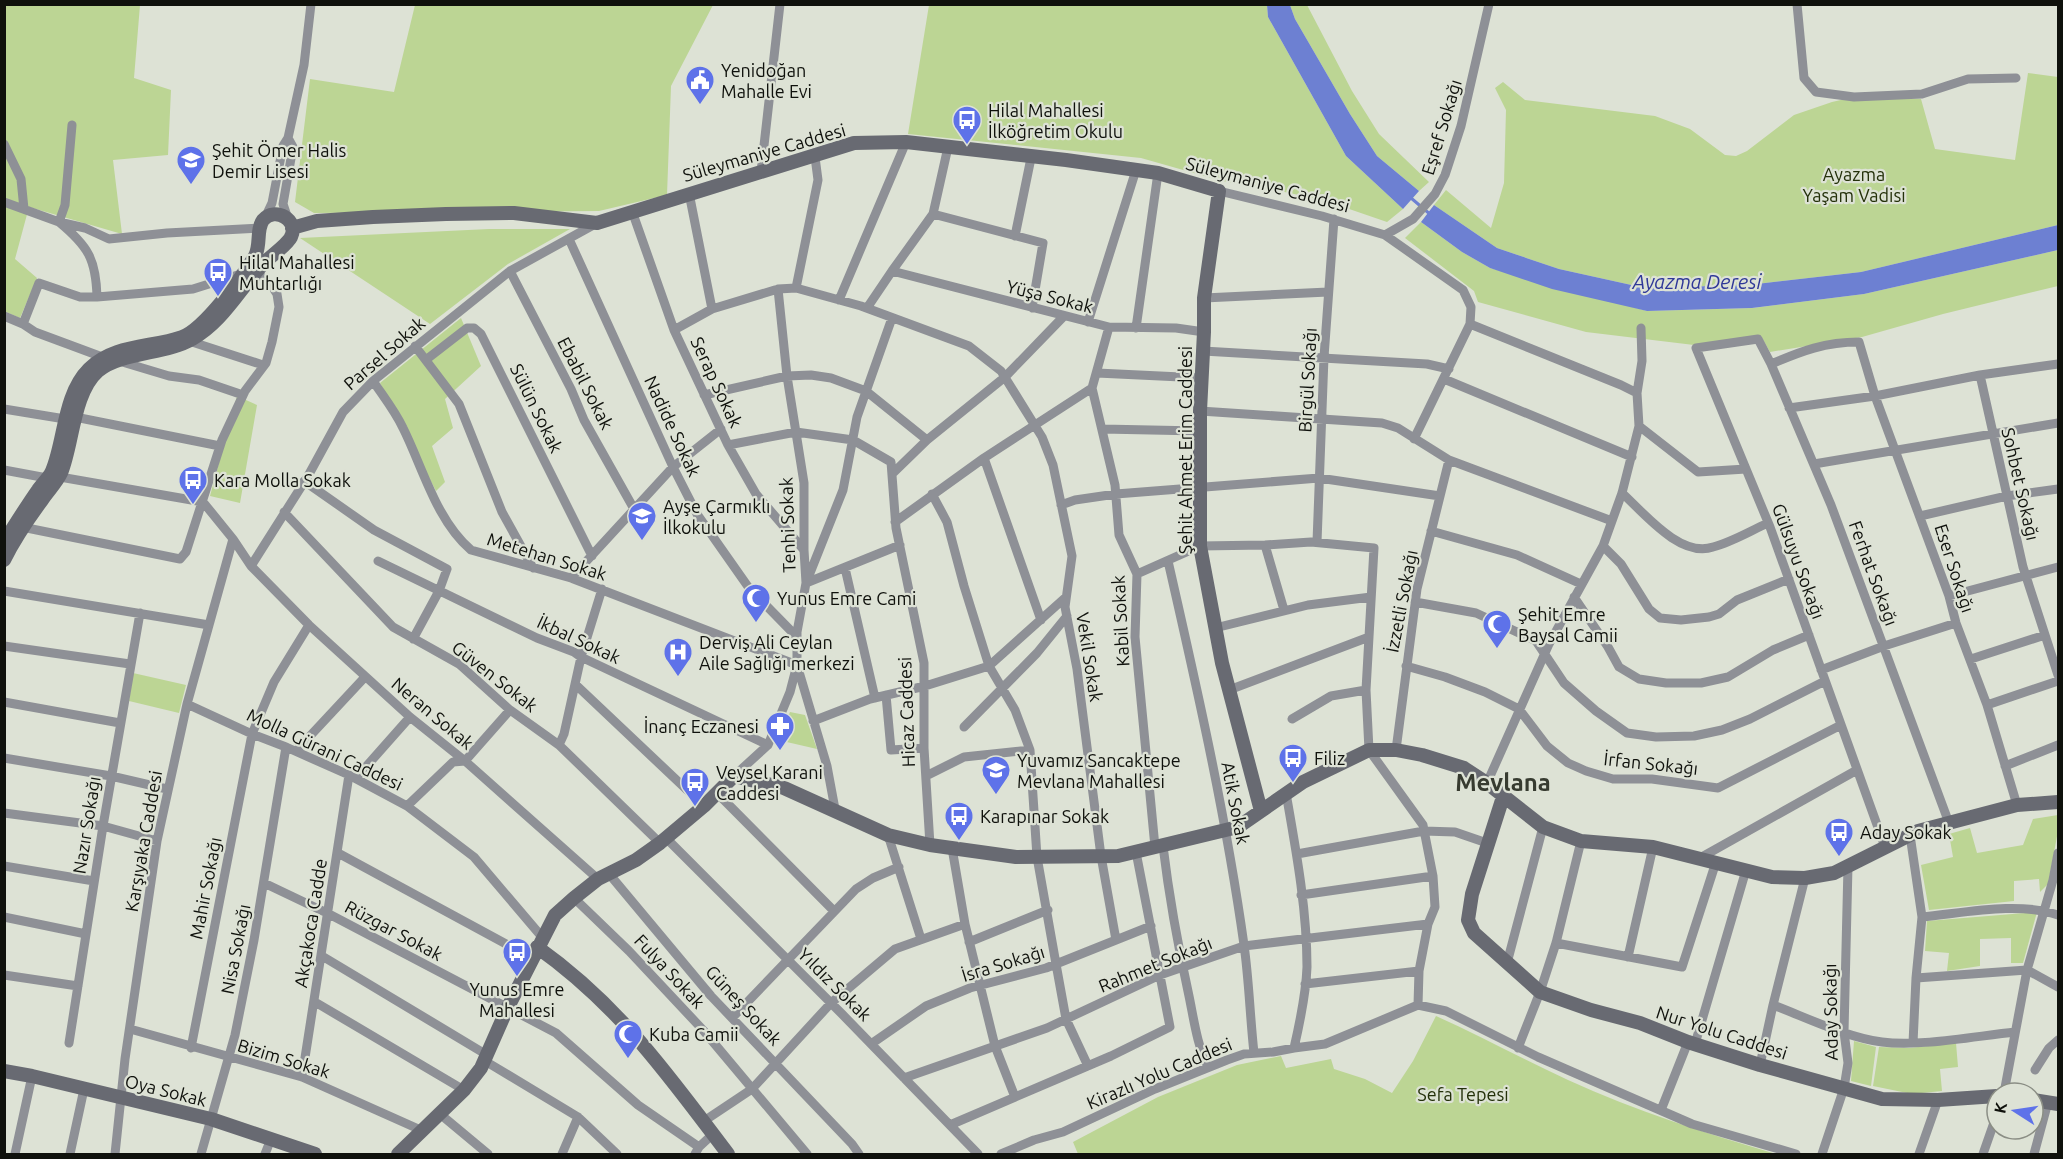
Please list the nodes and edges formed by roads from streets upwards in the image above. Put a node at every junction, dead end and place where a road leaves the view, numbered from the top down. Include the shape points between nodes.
1 (311, 4) edge
2 (780, 4) edge
3 (1489, 4) edge
4 (1797, 4) edge
5 (2016, 78) dead end
6 (72, 125) dead end
7 (288, 138) junction
8 (906, 142) junction
9 (4, 144) edge
10 (948, 147) junction
11 (815, 157) junction
12 (1031, 158) junction
13 (1136, 170) junction
14 (761, 172) junction
15 (1158, 173) junction
16 (1219, 191) junction
17 (689, 193) junction
18 (4, 202) edge
19 (24, 209) junction
20 (632, 211) junction
21 (933, 214) junction
22 (1334, 219) junction
23 (59, 222) junction
24 (597, 223) junction
25 (290, 224) junction
26 (261, 226) junction
27 (1385, 235) junction
28 (1015, 236) junction
29 (569, 239) junction
30 (281, 246) junction
31 (510, 271) junction
32 (892, 271) junction
33 (250, 272) junction
34 (796, 288) junction
35 (778, 289) junction
36 (1328, 292) junction
37 (97, 297) junction
38 (1203, 298) junction
39 (839, 300) junction
40 (867, 308) junction
41 (1032, 308) junction
42 (712, 309) junction
43 (4, 316) edge
44 (1064, 316) junction
45 (892, 318) junction
46 (1088, 322) junction
47 (23, 324) junction
48 (1470, 324) junction
49 (1109, 327) junction
50 (1136, 328) junction
51 (1641, 328) dead end
52 (674, 330) junction
53 (1204, 332) junction
54 (1758, 339) joint
55 (189, 341) junction
56 (416, 346) junction
57 (1203, 351) junction
58 (1324, 357) junction
59 (105, 358) junction
60 (427, 359) junction
61 (119, 361) junction
62 (1771, 364) junction
63 (2058, 364) edge
64 (263, 365) junction
65 (1449, 369) junction
66 (1096, 373) junction
67 (1980, 375) junction
68 (787, 376) junction
69 (1005, 376) junction
70 (1202, 378) junction
71 (1444, 379) junction
72 (373, 381) junction
73 (1092, 388) junction
74 (866, 391) junction
75 (1637, 393) junction
76 (243, 395) junction
77 (704, 395) junction
78 (1875, 396) junction
79 (1789, 408) junction
80 (4, 409) edge
81 (1200, 411) junction
82 (70, 418) junction
83 (1322, 419) junction
84 (2058, 423) edge
85 (1035, 425) junction
86 (1639, 426) junction
87 (721, 429) junction
88 (1102, 429) junction
89 (1200, 431) junction
90 (796, 432) junction
91 (1993, 434) junction
92 (1414, 439) junction
93 (853, 440) junction
94 (927, 441) junction
95 (728, 445) junction
96 (220, 446) junction
97 (1895, 452) junction
98 (1632, 457) junction
99 (984, 458) junction
100 (1449, 460) junction
101 (1814, 464) junction
102 (673, 467) junction
103 (1746, 469) junction
104 (4, 470) edge
105 (892, 474) junction
106 (54, 477) junction
107 (1320, 478) junction
108 (304, 481) junction
109 (1199, 487) junction
110 (2058, 489) edge
111 (1622, 493) junction
112 (932, 494) junction
113 (1116, 494) junction
114 (1440, 496) junction
115 (2007, 496) junction
116 (203, 502) junction
117 (1061, 505) junction
118 (634, 509) junction
119 (284, 512) junction
120 (1920, 516) junction
121 (1612, 521) junction
122 (895, 522) junction
123 (1768, 523) junction
124 (13, 528) edge
125 (1431, 531) junction
126 (233, 539) junction
127 (4, 542) edge
128 (1317, 543) junction
129 (900, 545) junction
130 (1265, 545) junction
131 (1200, 546) junction
132 (1603, 546) junction
133 (804, 550) junction
134 (591, 556) junction
135 (4, 560) edge
136 (378, 561) dead end
137 (1168, 561) junction
138 (251, 566) junction
139 (2058, 567) edge
140 (533, 568) junction
141 (844, 568) junction
142 (1137, 574) junction
143 (2026, 576) junction
144 (571, 578) junction
145 (1789, 579) junction
146 (806, 584) junction
147 (1581, 584) junction
148 (602, 589) junction
149 (4, 591) edge
150 (439, 591) junction
151 (1948, 596) junction
152 (1066, 597) junction
153 (1371, 597) junction
154 (1574, 597) junction
155 (1415, 602) junction
156 (1284, 610) junction
157 (140, 613) junction
158 (1067, 616) junction
159 (1041, 620) junction
160 (1956, 623) junction
161 (209, 625) junction
162 (309, 625) junction
163 (1215, 628) junction
164 (1809, 635) junction
165 (2045, 635) junction
166 (796, 637) junction
167 (1369, 637) junction
168 (413, 639) junction
169 (4, 646) edge
170 (1884, 646) junction
171 (1544, 655) junction
172 (581, 657) junction
173 (1971, 659) junction
174 (130, 664) junction
175 (797, 665) junction
176 (989, 666) junction
177 (1406, 666) junction
178 (1821, 670) junction
179 (2058, 675) edge
180 (365, 677) junction
181 (1825, 681) junction
182 (2058, 681) edge
183 (575, 684) junction
184 (925, 686) junction
185 (1003, 690) junction
186 (1229, 690) junction
187 (1366, 690) junction
188 (886, 695) junction
189 (875, 698) junction
190 (4, 702) edge
191 (188, 704) junction
192 (1988, 705) junction
193 (1519, 709) junction
194 (510, 710) junction
195 (410, 717) junction
196 (1292, 719) dead end
197 (813, 721) junction
198 (120, 723) junction
199 (1841, 725) junction
200 (964, 728) dead end
201 (252, 734) junction
202 (559, 744) junction
203 (2058, 745) edge
204 (768, 746) junction
205 (286, 747) junction
206 (924, 748) junction
207 (1030, 750) junction
208 (1369, 750) junction
209 (1396, 750) junction
210 (296, 751) junction
211 (4, 758) edge
212 (465, 761) junction
213 (2005, 766) junction
214 (1857, 770) junction
215 (111, 776) junction
216 (734, 776) junction
217 (926, 776) junction
218 (353, 777) junction
219 (1487, 783) junction
220 (167, 789) junction
221 (717, 793) junction
222 (1286, 793) junction
223 (1503, 797) junction
224 (2058, 802) edge
225 (2017, 805) junction
226 (407, 806) junction
227 (705, 806) junction
228 (835, 809) junction
229 (1261, 811) junction
230 (4, 813) edge
231 (1949, 823) junction
232 (103, 826) junction
233 (1543, 827) junction
234 (1225, 831) junction
235 (1424, 831) junction
236 (888, 835) junction
237 (1910, 835) junction
238 (157, 841) junction
239 (663, 841) junction
240 (1581, 841) junction
241 (1487, 843) junction
242 (930, 844) junction
243 (1159, 847) junction
244 (1653, 847) junction
245 (1885, 847) junction
246 (952, 848) junction
247 (1136, 852) junction
248 (338, 853) junction
249 (2058, 853) edge
250 (1297, 854) junction
251 (1101, 856) junction
252 (1037, 857) junction
253 (1700, 858) junction
254 (1716, 862) junction
255 (4, 866) edge
256 (1848, 866) junction
257 (899, 867) junction
258 (1746, 870) junction
259 (1433, 876) junction
260 (604, 877) junction
261 (1805, 878) junction
262 (94, 881) junction
263 (264, 883) junction
264 (1301, 895) junction
265 (573, 898) junction
266 (2043, 909) junction
267 (1048, 910) junction
268 (834, 911) junction
269 (329, 914) junction
270 (2058, 915) edge
271 (4, 917) edge
272 (1922, 917) junction
273 (964, 924) junction
274 (1428, 924) junction
275 (1150, 926) junction
276 (86, 934) junction
277 (921, 939) junction
278 (1116, 940) junction
279 (1305, 940) junction
280 (969, 942) junction
281 (1556, 943) junction
282 (1244, 946) junction
283 (537, 947) junction
284 (322, 956) junction
285 (1628, 957) junction
286 (787, 959) junction
287 (1507, 963) junction
288 (1056, 964) junction
289 (1183, 968) junction
290 (2027, 970) junction
291 (1419, 971) junction
292 (4, 975) edge
293 (1160, 975) junction
294 (1916, 978) junction
295 (1305, 984) junction
296 (980, 985) junction
297 (78, 986) junction
298 (2058, 987) edge
299 (1540, 992) junction
300 (315, 1002) junction
301 (831, 1003) junction
302 (1418, 1005) junction
303 (1773, 1005) junction
304 (507, 1009) junction
305 (732, 1018) junction
306 (1066, 1019) junction
307 (130, 1029) junction
308 (1844, 1032) junction
309 (2015, 1032) junction
310 (2058, 1040) edge
311 (1913, 1042) junction
312 (69, 1043) dead end
313 (1691, 1043) junction
314 (871, 1044) junction
315 (995, 1046) junction
316 (191, 1047) junction
317 (1294, 1048) junction
318 (1518, 1048) junction
319 (1254, 1053) junction
320 (229, 1058) junction
321 (486, 1058) junction
322 (775, 1064) junction
323 (1760, 1065) junction
324 (1088, 1066) junction
325 (1208, 1067) junction
326 (2035, 1070) dead end
327 (4, 1071) edge
328 (32, 1076) junction
329 (302, 1077) junction
330 (904, 1078) junction
331 (2006, 1081) edge
332 (1844, 1088) junction
333 (84, 1089) junction
334 (752, 1089) junction
335 (464, 1090) junction
336 (121, 1097) junction
337 (1015, 1097) junction
338 (1985, 1097) edge
339 (1938, 1100) junction
340 (2053, 1103) edge
341 (1661, 1110) junction
342 (440, 1114) junction
343 (578, 1117) junction
344 (211, 1119) junction
345 (704, 1121) junction
346 (950, 1125) junction
347 (423, 1131) junction
348 (713, 1134) junction
349 (270, 1139) junction
350 (697, 1151) edge
351 (15, 1155) edge
352 (70, 1155) edge
353 (115, 1155) edge
354 (201, 1155) edge
355 (265, 1155) edge
356 (315, 1155) edge
357 (398, 1155) edge
358 (488, 1155) edge
359 (562, 1155) edge
360 (617, 1155) edge
361 (728, 1155) edge
362 (807, 1155) edge
363 (859, 1155) edge
364 (978, 1155) edge
365 (1001, 1155) edge
366 (1796, 1155) edge
367 (1822, 1155) edge
368 (1919, 1155) edge
369 (2034, 1155) edge

1 - 7 street via 304,64
2 - 14 street
3 - 27 street, Eşref Sokağı via 1450,164 1435,194 1413,219
4 - 5 street via 1804,78 1816,92 1854,97 1922,94 1968,79
6 - 23 street via 65,205
7 - 25 street via 292,147 283,204
7 - 26 street via 272,202
8 - 10 street, Süleymaniye Caddesi
8 - 11 street, Süleymaniye Caddesi via 854,143
8 - 39 street
9 - 19 street via 21,179
10 - 12 street, Süleymaniye Caddesi
10 - 21 street
11 - 14 street, Süleymaniye Caddesi
11 - 34 street via 818,180
12 - 13 street, Süleymaniye Caddesi
12 - 28 street
13 - 15 street, Süleymaniye Caddesi
13 - 46 street
14 - 17 street, Süleymaniye Caddesi
15 - 16 street, Süleymaniye Caddesi
15 - 50 street
16 - 22 street, Süleymaniye Caddesi
16 - 38 street, Şehit Ahmet Erim Caddesi
17 - 20 street, Süleymaniye Caddesi
17 - 42 street
18 - 19 street
19 - 23 street
20 - 24 street, Süleymaniye Caddesi
20 - 52 street, Serap Sokak
21 - 28 street
21 - 32 street
22 - 27 street, Süleymaniye Caddesi
22 - 36 street, Birgül Sokağı
23 - 26 street via 109,239
23 - 37 street via 93,260
24 - 25 street, Süleymaniye Caddesi via 514,213 373,216
24 - 29 street, Parsel Sokak
25 - 26 street via 274,214
25 - 30 street via 290,239
26 - 30 street via 262,239 270,246
26 - 33 street
27 - 48 street, Süleymaniye Caddesi via 1463,290 1472,308
28 - 41 street via 1043,243
29 - 31 street, Parsel Sokak
29 - 102 street, Nadide Sokak
30 - 33 street
31 - 56 street, Parsel Sokak
31 - 118 street, Ebabil Sokak via 584,420
32 - 40 street
32 - 41 street, Yüşa Sokak
33 - 37 street via 193,289
33 - 55 street via 217,321
33 - 59 street via 193,332
33 - 64 street via 272,286 279,307
34 - 35 street, Vekil Sokak
34 - 39 street, Vekil Sokak
35 - 42 street, Vekil Sokak
35 - 68 street, Tenhi Sokak
36 - 38 street
36 - 58 street, Birgül Sokağı
37 - 47 street via 80,297 39,284
38 - 53 street, Şehit Ahmet Erim Caddesi
39 - 40 street, Vekil Sokak
40 - 45 street, Vekil Sokak
41 - 44 street, Yüşa Sokak
42 - 52 street, Vekil Sokak
43 - 47 street
44 - 46 street, Yüşa Sokak
44 - 69 street
45 - 69 street, Vekil Sokak via 969,346
45 - 74 street
46 - 49 street, Yüşa Sokak
47 - 59 street
48 - 65 street
48 - 75 street
49 - 50 street, Yüşa Sokak
49 - 66 street, Kabil Sokak
50 - 53 street, Yüşa Sokak
51 - 75 street via 1642,361
52 - 77 street, Serap Sokak
53 - 57 street, Şehit Ahmet Erim Caddesi
54 - 62 street, Ferhat Sokağı
54 - 103 street, Gülsuyu Sokağı via 1696,348
55 - 61 street
55 - 64 street
56 - 60 street
56 - 72 street, Parsel Sokak
57 - 58 street
57 - 70 street, Şehit Ahmet Erim Caddesi
58 - 65 street
58 - 83 street, Birgül Sokağı
59 - 61 street
59 - 82 street via 87,371 73,397
60 - 134 street, Sülün Sokak via 466,328 481,334
60 - 140 street via 459,404 502,512
61 - 76 street
61 - 82 street via 97,372
62 - 78 street, Eser Sokağı via 1809,348 1859,342
62 - 79 street, Ferhat Sokağı
63 - 67 street
64 - 76 street
65 - 71 street
66 - 70 street
66 - 73 street, Kabil Sokak
67 - 78 street
67 - 91 street, Sohbet Sokağı
68 - 74 street via 831,378
68 - 77 street
68 - 90 street, Tenhi Sokak
69 - 85 street, Vekil Sokak
69 - 94 street
70 - 81 street, Şehit Ahmet Erim Caddesi
71 - 92 street
71 - 98 street
72 - 108 street, Parsel Sokak via 343,412
72 - 140 street, Metehan Sokak via 402,425 442,514 464,543 471,550
73 - 85 street
73 - 88 street, Kabil Sokak
74 - 93 street
74 - 94 street
75 - 86 street
76 - 96 street
77 - 87 street, Serap Sokak
78 - 79 street
78 - 97 street, Eser Sokağı
79 - 101 street, Ferhat Sokağı
80 - 82 street
81 - 83 street
81 - 89 street, Şehit Ahmet Erim Caddesi
82 - 96 street
82 - 106 street via 53,469
83 - 92 street via 1382,423
83 - 107 street, Birgül Sokağı
84 - 91 street
85 - 99 street
85 - 117 street, Vekil Sokak via 1053,465
86 - 98 street
86 - 103 street via 1698,472
87 - 95 street, Serap Sokak
87 - 102 street
88 - 89 street
88 - 113 street, Kabil Sokak
89 - 109 street, Şehit Ahmet Erim Caddesi
90 - 93 street
90 - 95 street
90 - 133 street, Tenhi Sokak via 804,483
91 - 97 street
91 - 115 street, Sohbet Sokağı
92 - 100 street
93 - 105 street via 891,462
93 - 146 street via 843,490
94 - 105 street
95 - 133 street, Serap Sokak via 756,494
96 - 116 street
97 - 101 street
97 - 120 street, Eser Sokağı
98 - 111 street
99 - 112 street
99 - 159 street
100 - 114 street, İzzetli Sokağı
100 - 121 street
101 - 170 street, Ferhat Sokağı
102 - 118 street
102 - 166 street, Nadide Sokak via 697,514 749,588
103 - 123 street, Gülsuyu Sokağı
104 - 106 street
105 - 122 street, Hicaz Caddesi
106 - 116 street
106 - 124 street
107 - 109 street
107 - 114 street
107 - 128 street, Birgül Sokağı
108 - 119 street, Parsel Sokak
108 - 150 street via 374,530 447,569
109 - 113 street
109 - 131 street, Şehit Ahmet Erim Caddesi
110 - 115 street
111 - 121 street
111 - 123 street via 1672,538 1697,549 1711,548
112 - 122 street
112 - 176 street via 947,522
113 - 117 street
113 - 142 street, Kabil Sokak via 1119,535
114 - 125 street, İzzetli Sokağı
115 - 120 street
115 - 143 street, Sohbet Sokağı
116 - 124 street via 180,559
116 - 126 street, Neran Sokak
117 - 152 street, Vekil Sokak via 1072,556
118 - 134 street
119 - 138 street, Parsel Sokak
119 - 168 street, Güven Sokak via 393,627
120 - 151 street, Eser Sokağı
121 - 132 street
122 - 129 street, Hicaz Caddesi
123 - 145 street, Gülsuyu Sokağı
124 - 127 street
124 - 135 street
125 - 147 street via 1517,555
125 - 155 street, İzzetli Sokağı
126 - 138 street, Neran Sokak
126 - 161 street, Karşıyaka Caddesi
128 - 130 street
128 - 153 street via 1374,548
129 - 141 street
129 - 184 street, Hicaz Caddesi via 924,663
130 - 131 street
130 - 156 street
131 - 137 street
131 - 163 street, Şehit Ahmet Erim Caddesi
132 - 145 street via 1621,564 1649,609 1660,618 1681,620 1719,614 1737,600
132 - 147 street
133 - 146 street, Tenhi Sokak
134 - 144 street
136 - 150 street, İkbal Sokak
137 - 142 street
137 - 234 street, Atik Sokak
138 - 162 street, Neran Sokak
139 - 143 street
140 - 144 street, Metehan Sokak
141 - 146 street
141 - 189 street
142 - 243 street, Kabil Sokak via 1135,637
143 - 151 street
143 - 165 street, Sohbet Sokağı
144 - 148 street, Metehan Sokak
145 - 164 street, Gülsuyu Sokağı
146 - 166 street, Tenhi Sokak
147 - 154 street
148 - 172 street
148 - 175 street, Metehan Sokak
149 - 157 street
150 - 168 street
150 - 172 street, İkbal Sokak
151 - 160 street, Eser Sokağı
152 - 158 street, Vekil Sokak
152 - 159 street
153 - 156 street
153 - 167 street
154 - 164 street via 1619,667 1639,679 1701,683 1728,677 1773,650
154 - 171 street
155 - 171 street via 1476,613 1536,641
155 - 177 street, İzzetli Sokağı
156 - 163 street
157 - 161 street
157 - 174 street, Nazır Sokağı
158 - 185 street
158 - 251 street, Vekil Sokak
159 - 176 street
160 - 170 street
160 - 173 street, Eser Sokağı
161 - 191 street, Karşıyaka Caddesi
162 - 180 street, Neran Sokak
162 - 201 street, Mahir Sokağı via 274,682
163 - 186 street, Şehit Ahmet Erim Caddesi
164 - 178 street, Gülsuyu Sokağı
165 - 173 street
165 - 179 street, Sohbet Sokağı
166 - 175 street, Tenhi Sokak
167 - 186 street
167 - 187 street
168 - 194 street, Güven Sokak via 459,664
169 - 174 street
170 - 178 street
170 - 231 street, Ferhat Sokağı
171 - 181 street via 1564,683 1596,711 1627,733 1656,737 1722,730
171 - 193 street
172 - 183 street
172 - 204 street, İkbal Sokak
173 - 192 street, Eser Sokağı
174 - 198 street, Nazır Sokağı
175 - 197 street
175 - 204 street, Tenhi Sokak
176 - 184 street
176 - 185 street
177 - 193 street, İrfan Sokağı via 1465,685
177 - 209 street, İzzetli Sokağı
178 - 181 street, Gülsuyu Sokağı
180 - 195 street, Neran Sokak
180 - 210 street
181 - 199 street, Gülsuyu Sokağı
182 - 192 street
183 - 202 street
183 - 227 street
184 - 188 street
184 - 206 street, Hicaz Caddesi
185 - 200 street
185 - 207 street
186 - 229 street, Şehit Ahmet Erim Caddesi
187 - 196 street via 1331,696
187 - 208 street
188 - 189 street
188 - 206 street via 891,750
189 - 197 street
190 - 198 street
191 - 201 street, Molla Gürani Caddesi
191 - 220 street, Karşıyaka Caddesi
192 - 213 street, Eser Sokağı
193 - 199 street, İrfan Sokağı via 1548,746 1568,763 1586,771 1613,779 1652,779 1718,788
193 - 219 street
194 - 202 street, Güven Sokak
194 - 212 street
195 - 212 street, Neran Sokak
195 - 218 street
197 - 228 street
198 - 215 street, Nazır Sokağı
199 - 214 street, Gülsuyu Sokağı
201 - 205 street, Molla Gürani Caddesi
201 - 316 street, Mahir Sokağı
202 - 239 street, Güven Sokak
203 - 213 street
204 - 216 street, Tenhi Sokak
205 - 210 street, Molla Gürani Caddesi
205 - 263 street, Nisa Sokağı
206 - 217 street, Hicaz Caddesi
207 - 217 street via 964,757
207 - 252 street
208 - 209 street
208 - 222 street
208 - 235 street
209 - 219 street via 1464,768
210 - 218 street, Molla Gürani Caddesi
211 - 215 street
212 - 226 street via 453,762
212 - 260 street, Neran Sokak
213 - 225 street, Eser Sokağı
214 - 245 street, Gülsuyu Sokağı
214 - 253 street
215 - 220 street
215 - 232 street, Nazır Sokağı
216 - 221 street
216 - 228 street via 772,784
217 - 242 street, Hicaz Caddesi
218 - 226 street, Molla Gürani Caddesi
218 - 248 street, Akçakoca Cadde
219 - 223 street
220 - 238 street, Karşıyaka Caddesi
221 - 227 street
221 - 268 street
222 - 229 street
222 - 250 street
223 - 233 street
223 - 241 street
224 - 225 street
225 - 231 street
226 - 283 street, Molla Gürani Caddesi via 474,857
227 - 239 street
228 - 236 street
229 - 234 street
230 - 232 street
231 - 237 street
232 - 238 street
232 - 262 street, Nazır Sokağı
233 - 240 street
233 - 287 street
234 - 243 street
234 - 282 street, Atik Sokak
235 - 241 street via 1455,832
235 - 250 street
235 - 259 street
236 - 242 street
236 - 257 street
237 - 245 street
237 - 272 street
238 - 307 street, Karşıyaka Caddesi
239 - 260 street
239 - 286 street, Yıldız Sokak
240 - 244 street
240 - 281 street
241 - 287 street, Nur Yolu Caddesi via 1468,920 1474,933
242 - 246 street
243 - 247 street
243 - 289 street, Kabil Sokak
244 - 253 street
244 - 285 street
245 - 256 street
246 - 252 street
246 - 273 street
247 - 251 street
247 - 275 street
248 - 269 street, Akçakoca Cadde
248 - 283 street
249 - 266 street
250 - 264 street
251 - 252 street
251 - 278 street, Vekil Sokak
252 - 267 street
253 - 254 street
254 - 258 street
254 - 285 street via 1682,968
255 - 262 street
256 - 261 street
256 - 308 street, Aday Sokağı
257 - 268 street via 856,889
257 - 277 street
258 - 261 street via 1772,877
258 - 313 street
259 - 264 street
259 - 274 street via 1435,907
260 - 265 street
260 - 305 street, Güneş Sokak
261 - 303 street
262 - 276 street, Nazır Sokağı
263 - 269 street, Rüzgar Sokak
263 - 320 street, Nisa Sokağı
264 - 279 street
265 - 283 street via 555,915
265 - 334 street, Fulya Sokak via 654,977
266 - 270 street
266 - 272 street
266 - 290 street
267 - 280 street
267 - 288 street
268 - 286 street
269 - 284 street, Akçakoca Cadde
269 - 304 street, Rüzgar Sokak
271 - 276 street
272 - 294 street
273 - 277 street
273 - 280 street
274 - 279 street, Rahmet Sokağı
274 - 291 street
275 - 278 street, İsra Sokağı
275 - 293 street
276 - 297 street, Nazır Sokağı
277 - 301 street via 895,949
278 - 288 street, İsra Sokağı
279 - 282 street, Rahmet Sokağı
279 - 295 street
280 - 296 street
281 - 285 street
281 - 299 street
282 - 289 street, Rahmet Sokağı
282 - 319 street, Atik Sokak
283 - 304 street
283 - 345 street via 570,970 612,1009
284 - 300 street, Akçakoca Cadde
284 - 321 street
286 - 301 street, Yıldız Sokak
286 - 305 street
287 - 299 street, Nur Yolu Caddesi
288 - 296 street, İsra Sokağı
288 - 306 street
289 - 293 street, Rahmet Sokağı
289 - 325 street, Kabil Sokak via 1201,1053
290 - 294 street
290 - 298 street
290 - 309 street
291 - 295 street
291 - 302 street
292 - 297 street
293 - 306 street, Rahmet Sokağı
293 - 324 street via 1170,1027
294 - 311 street
295 - 317 street
296 - 314 street, İsra Sokağı via 926,1006
296 - 315 street
297 - 312 street, Nazır Sokağı
299 - 313 street, Nur Yolu Caddesi
299 - 318 street
300 - 329 street, Akçakoca Cadde
300 - 335 street
301 - 314 street, Yıldız Sokak
301 - 322 street
302 - 317 street, Kirazlı Yolu Caddesi via 1325,1044
302 - 318 street via 1446,1011
303 - 308 street
303 - 323 street
304 - 321 street
304 - 350 street, Rüzgar Sokak via 556,1033
305 - 322 street, Güneş Sokak
306 - 315 street, Rahmet Sokağı
306 - 324 street
307 - 316 street, Bizim Sokak
307 - 336 street, Karşıyaka Caddesi
308 - 311 street via 1883,1042
308 - 332 street, Aday Sokağı via 1848,1063
309 - 311 street
309 - 331 street
310 - 326 street
313 - 323 street, Nur Yolu Caddesi
313 - 341 street
314 - 330 street, Yıldız Sokak
315 - 330 street, Rahmet Sokağı
315 - 337 street
316 - 320 street, Bizim Sokak
317 - 319 street, Kirazlı Yolu Caddesi
318 - 341 street
319 - 325 street, Kirazlı Yolu Caddesi
320 - 329 street, Bizim Sokak
320 - 344 street, Nisa Sokağı
321 - 335 street
321 - 343 street
322 - 334 street
322 - 363 street, Güneş Sokak
323 - 332 street, Nur Yolu Caddesi
324 - 337 street
325 - 365 street, Kirazlı Yolu Caddesi via 1063,1132
327 - 328 street, Oya Sokak
328 - 333 street, Oya Sokak
328 - 351 street
329 - 347 street, Bizim Sokak
330 - 346 street, Yıldız Sokak
332 - 339 street, Nur Yolu Caddesi via 1882,1099
332 - 367 street, Aday Sokağı
333 - 336 street, Oya Sokak
333 - 352 street
334 - 345 street
334 - 362 street, Fulya Sokak
335 - 342 street
336 - 344 street, Oya Sokak
336 - 353 street, Karşıyaka Caddesi
337 - 346 street
338 - 339 street, Nur Yolu Caddesi
339 - 368 street
340 - 369 street
341 - 366 street via 1692,1124
342 - 347 street
342 - 358 street
343 - 359 street
343 - 360 street
344 - 349 street, Oya Sokak
344 - 354 street, Nisa Sokağı
345 - 348 street
346 - 364 street, Yıldız Sokak
347 - 357 street
348 - 350 street
348 - 361 street
349 - 355 street
349 - 356 street, Oya Sokak

